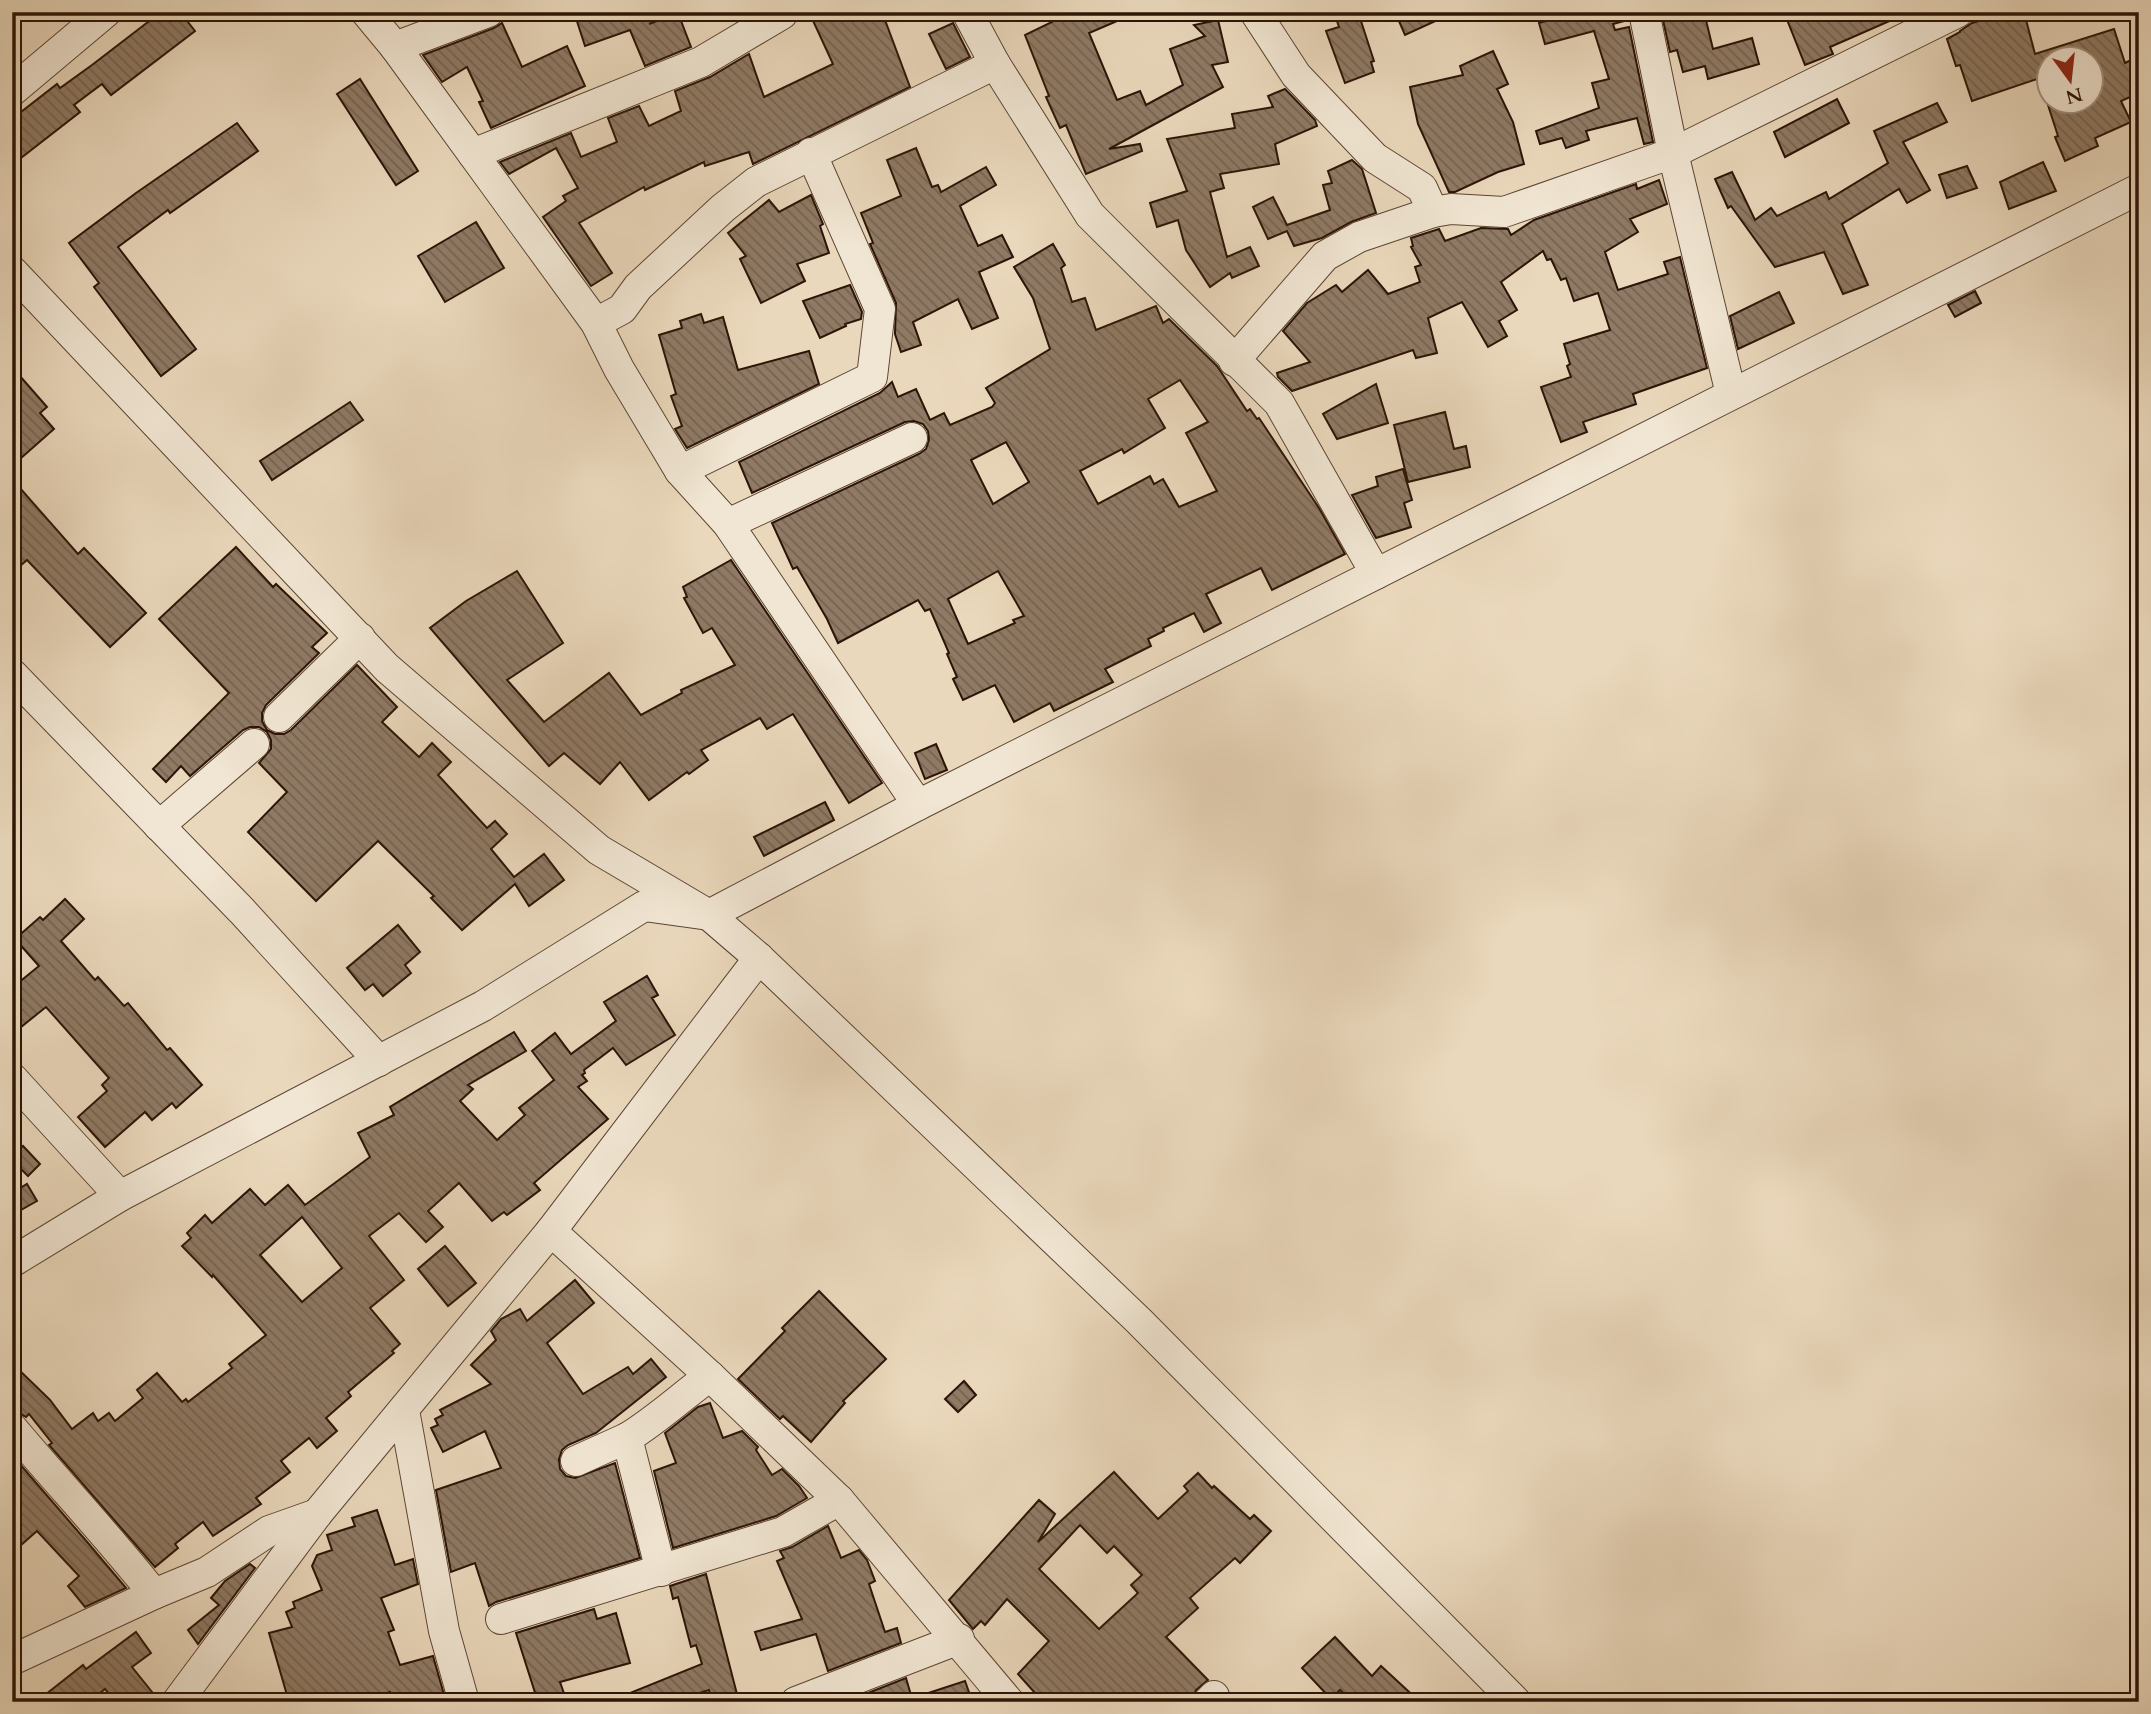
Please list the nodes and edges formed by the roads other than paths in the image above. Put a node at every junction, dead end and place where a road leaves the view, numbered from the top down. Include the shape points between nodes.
1 (106, 12) edge
2 (366, 12) edge
3 (488, 12) edge
4 (967, 12) edge
5 (1255, 12) edge
6 (1644, 12) edge
7 (1958, 12) edge
8 (782, 14) dead end
9 (395, 47) junction
10 (995, 64) junction
11 (12, 91) edge
12 (811, 153) junction
13 (1673, 153) junction
14 (473, 154) junction
15 (2139, 189) edge
16 (1433, 212) junction
17 (13, 273) edge
18 (596, 323) junction
19 (1234, 361) junction
20 (1731, 394) junction
21 (912, 438) dead end
22 (680, 471) junction
23 (728, 524) junction
24 (1376, 574) junction
25 (360, 638) junction
26 (12, 674) edge
27 (279, 717) dead end
28 (254, 744) dead end
29 (918, 805) junction
30 (159, 826) junction
31 (709, 915) junction
32 (759, 958) junction
33 (379, 1061) junction
34 (12, 1079) edge
35 (120, 1196) junction
36 (551, 1231) junction
37 (12, 1262) edge
38 (710, 1376) junction
39 (404, 1410) junction
40 (12, 1428) edge
41 (627, 1438) junction
42 (576, 1461) dead end
43 (839, 1500) junction
44 (317, 1514) junction
45 (661, 1571) junction
46 (154, 1594) junction
47 (501, 1619) dead end
48 (959, 1639) junction
49 (12, 1660) edge
50 (1503, 1698) edge
51 (459, 1701) edge
52 (177, 1702) edge
53 (796, 1702) edge
54 (1009, 1702) edge

1 - 11 street
2 - 9 street
3 - 9 street
4 - 10 street
5 - 16 street via 1296,75 1375,158 1422,188
6 - 13 street
7 - 13 street
8 - 14 street via 701,62
9 - 14 street
10 - 12 street
10 - 19 street via 1090,215
12 - 18 street via 756,182 723,208 638,287 622,309
12 - 22 street via 880,309 872,377
13 - 16 street via 1504,212
13 - 20 street
14 - 18 street
15 - 20 street
16 - 19 street via 1359,237 1325,256
17 - 25 street
18 - 22 street
19 - 24 street via 1279,404
20 - 24 street
21 - 23 street
22 - 23 street
23 - 29 street
24 - 29 street
25 - 27 street
25 - 31 street via 387,668 599,850
26 - 30 street
28 - 30 street
29 - 31 street
30 - 33 street
31 - 32 street
31 - 33 street via 644,906 483,1006
32 - 36 street
32 - 50 street via 1139,1321
33 - 35 street
34 - 35 street
35 - 37 street
36 - 38 street
36 - 39 street
38 - 41 street
38 - 43 street
39 - 44 street
39 - 51 street
40 - 46 street
41 - 42 street
41 - 45 street
43 - 45 street via 783,1532
43 - 48 street
44 - 46 street via 269,1531 207,1572
44 - 52 street
45 - 47 street
46 - 49 street
48 - 53 street
48 - 54 street

